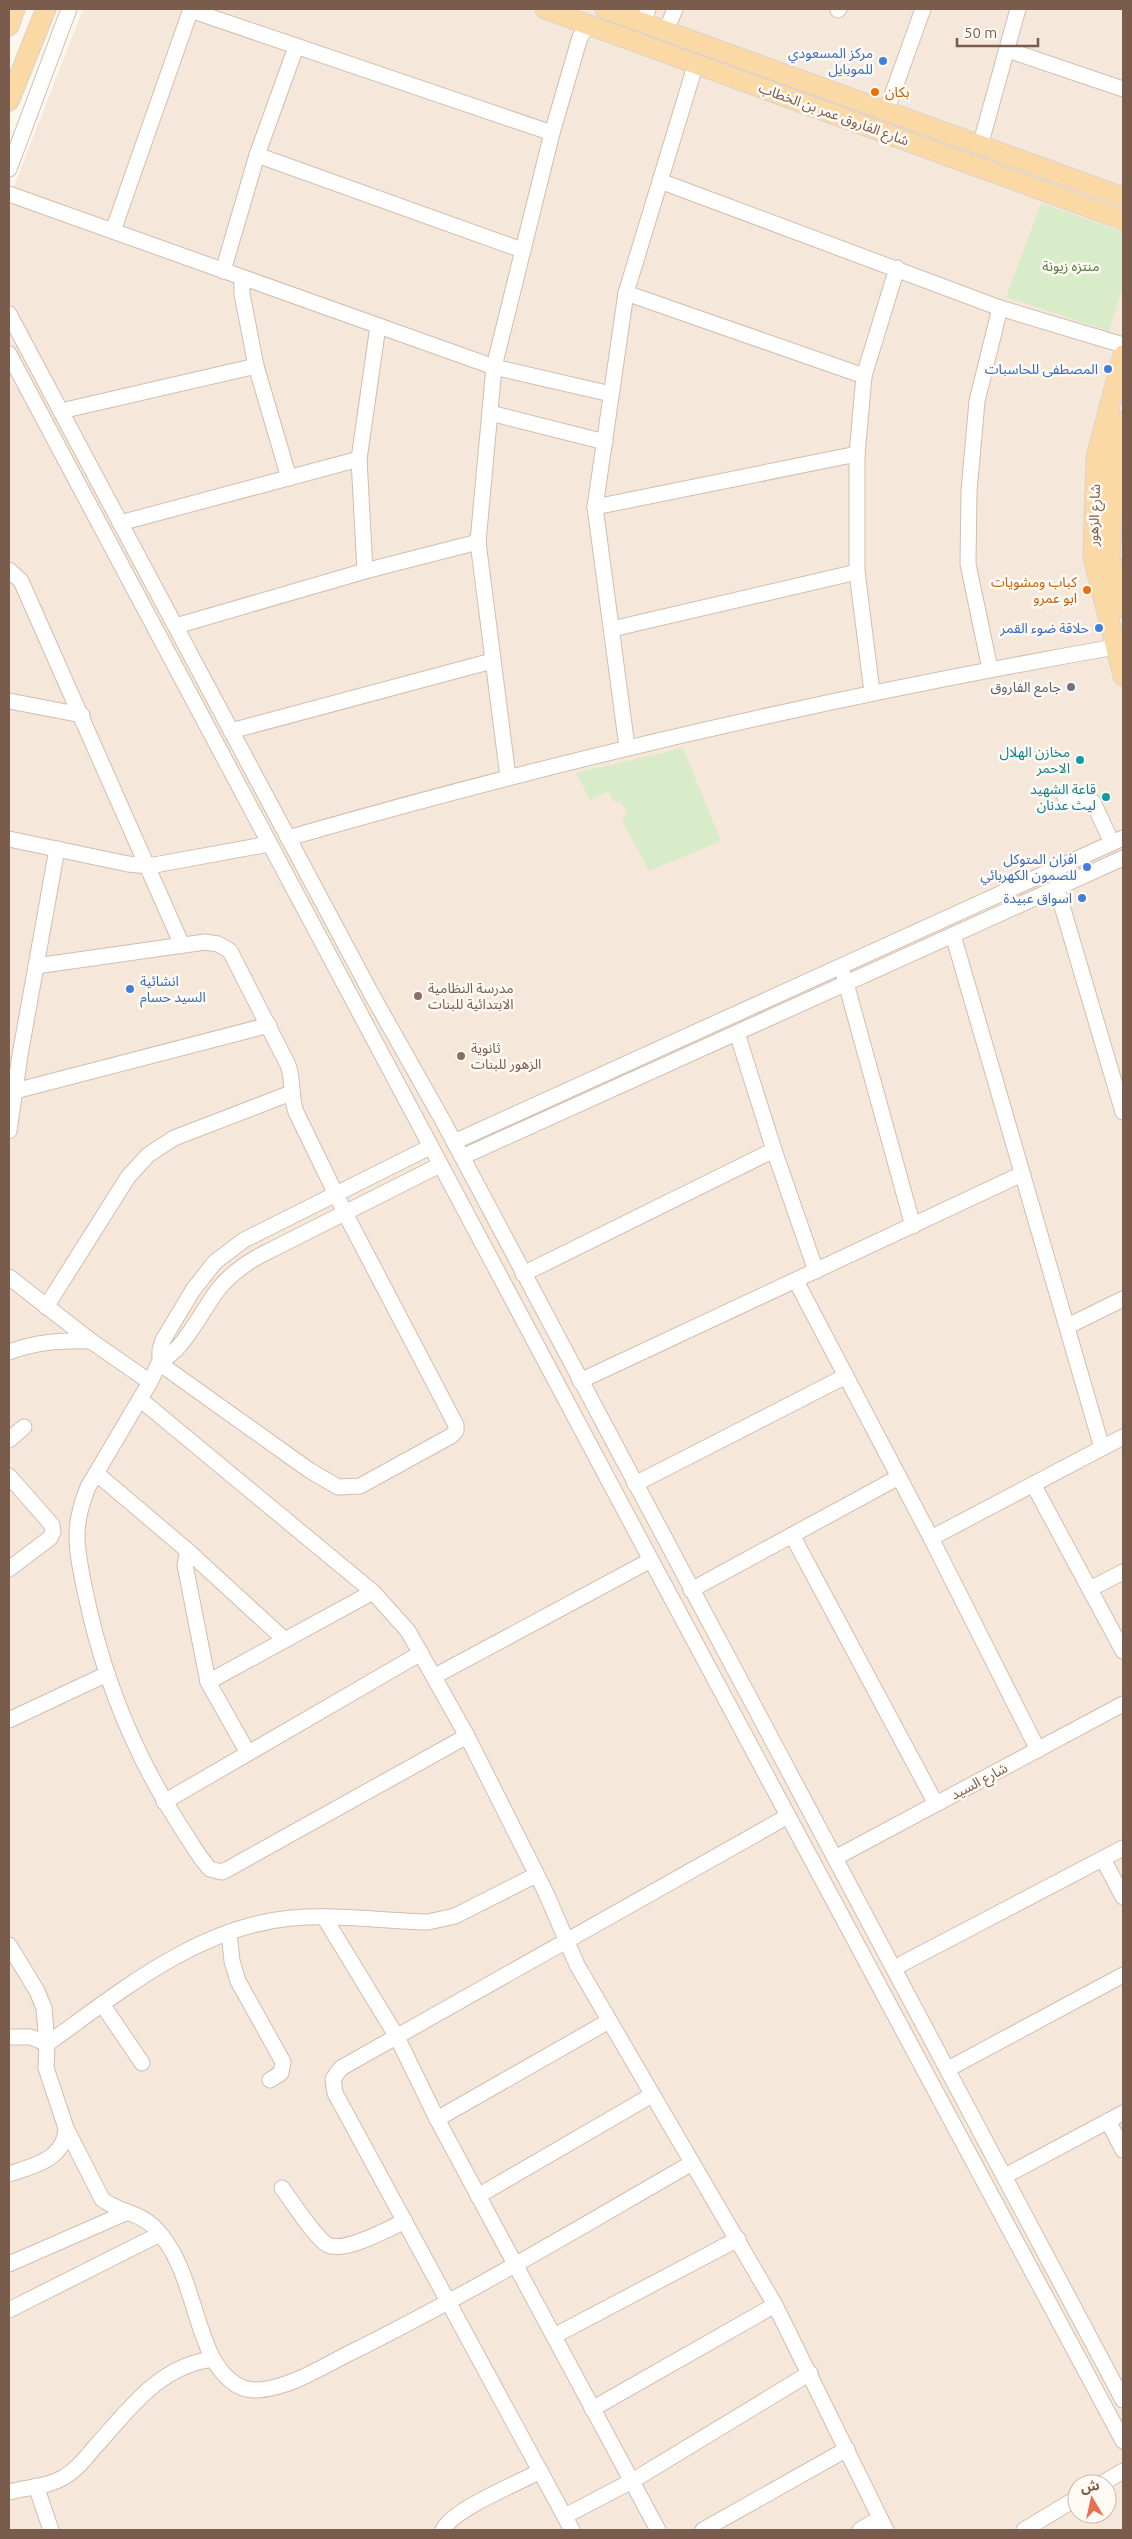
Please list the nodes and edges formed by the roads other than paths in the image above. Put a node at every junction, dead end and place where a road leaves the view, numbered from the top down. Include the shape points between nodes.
1 (46, 9) edge
2 (69, 9) edge
3 (191, 9) edge
4 (545, 9) edge
5 (605, 9) edge
6 (675, 9) edge
7 (923, 9) edge
8 (1014, 10) edge
9 (646, 16) edge
10 (597, 28) junction
11 (666, 31) junction
12 (296, 47) junction
13 (1008, 50) junction
14 (696, 63) junction
15 (1123, 89) edge
16 (9, 101) edge
17 (886, 112) junction
18 (552, 133) junction
19 (980, 146) junction
20 (257, 155) junction
21 (9, 169) edge
22 (660, 181) junction
23 (9, 194) edge
24 (1123, 197) edge
25 (1123, 220) edge
26 (113, 231) junction
27 (522, 250) junction
28 (897, 268) junction
29 (223, 271) junction
30 (242, 279) junction
31 (260, 286) junction
32 (626, 294) junction
33 (1000, 308) junction
34 (246, 311) junction
35 (9, 314) edge
36 (378, 326) junction
37 (1123, 345) edge
38 (9, 354) edge
39 (1123, 354) edge
40 (256, 366) junction
41 (494, 367) junction
42 (864, 376) junction
43 (47, 385) junction
44 (30, 394) junction
45 (612, 394) junction
46 (61, 411) junction
47 (490, 412) junction
48 (1123, 422) edge
49 (605, 442) junction
50 (857, 454) junction
51 (1096, 458) junction
52 (358, 459) junction
53 (1115, 459) junction
54 (289, 478) junction
55 (595, 507) junction
56 (120, 523) junction
57 (478, 542) junction
58 (9, 570) edge
59 (365, 571) junction
60 (858, 572) junction
61 (1123, 600) edge
62 (176, 626) junction
63 (612, 629) junction
64 (1115, 648) junction
65 (492, 661) junction
66 (990, 670) junction
67 (1123, 676) edge
68 (872, 692) junction
69 (9, 701) edge
70 (82, 715) junction
71 (231, 731) junction
72 (627, 747) junction
73 (508, 777) junction
74 (1065, 797) dead end
75 (288, 838) junction
76 (9, 839) edge
77 (1118, 840) edge
78 (269, 844) junction
79 (57, 849) junction
80 (1123, 858) edge
81 (149, 866) junction
82 (1057, 888) junction
83 (953, 935) junction
84 (182, 945) junction
85 (36, 966) junction
86 (842, 967) junction
87 (846, 984) junction
88 (372, 994) junction
89 (356, 1003) junction
90 (269, 1025) junction
91 (738, 1033) junction
92 (14, 1053) edge
93 (15, 1091) junction
94 (291, 1093) junction
95 (1123, 1112) edge
96 (443, 1121) junction
97 (9, 1131) edge
98 (476, 1132) junction
99 (454, 1142) junction
100 (430, 1147) junction
101 (774, 1150) junction
102 (462, 1157) junction
103 (440, 1165) junction
104 (1022, 1174) junction
105 (336, 1194) junction
106 (345, 1213) junction
107 (913, 1226) junction
108 (816, 1271) junction
109 (523, 1274) junction
110 (9, 1277) edge
111 (796, 1281) junction
112 (1123, 1298) edge
113 (46, 1307) junction
114 (1068, 1326) junction
115 (91, 1341) junction
116 (9, 1352) edge
117 (159, 1362) junction
118 (846, 1376) junction
119 (580, 1381) junction
120 (150, 1382) junction
121 (141, 1400) junction
122 (24, 1427) dead end
123 (1123, 1437) edge
124 (9, 1440) edge
125 (1102, 1448) junction
126 (96, 1472) junction
127 (9, 1476) edge
128 (899, 1477) junction
129 (635, 1484) junction
130 (1033, 1484) junction
131 (792, 1535) junction
132 (931, 1538) junction
133 (188, 1551) junction
134 (650, 1560) junction
135 (9, 1569) edge
136 (1123, 1572) edge
137 (1090, 1589) junction
138 (691, 1590) junction
139 (373, 1592) junction
140 (713, 1630) junction
141 (286, 1640) junction
142 (694, 1640) junction
143 (1123, 1651) edge
144 (421, 1653) junction
145 (107, 1674) junction
146 (435, 1676) junction
147 (208, 1682) junction
148 (1123, 1704) edge
149 (9, 1720) edge
150 (467, 1736) junction
151 (1038, 1750) junction
152 (248, 1753) junction
153 (164, 1802) junction
154 (936, 1804) junction
155 (788, 1816) junction
156 (1123, 1848) edge
157 (835, 1858) junction
158 (1103, 1859) junction
159 (536, 1874) junction
160 (1123, 1897) edge
161 (324, 1917) junction
162 (229, 1932) junction
163 (566, 1941) junction
164 (9, 1945) edge
165 (894, 1968) junction
166 (1123, 1975) edge
167 (102, 2004) junction
168 (609, 2021) junction
169 (397, 2036) junction
170 (9, 2037) edge
171 (47, 2044) junction
172 (142, 2063) dead end
173 (948, 2069) junction
174 (270, 2080) dead end
175 (652, 2095) junction
176 (1123, 2114) edge
177 (437, 2119) junction
178 (1108, 2121) junction
179 (66, 2128) junction
180 (1123, 2150) edge
181 (692, 2162) junction
182 (9, 2174) edge
183 (1005, 2176) junction
184 (282, 2188) dead end
185 (478, 2196) junction
186 (128, 2212) junction
187 (405, 2221) junction
188 (160, 2234) junction
189 (738, 2239) junction
190 (1042, 2244) junction
191 (1024, 2254) junction
192 (9, 2264) edge
193 (515, 2264) junction
194 (448, 2302) junction
195 (775, 2305) junction
196 (9, 2308) edge
197 (554, 2336) junction
198 (213, 2359) junction
199 (810, 2373) junction
200 (1123, 2400) edge
201 (592, 2408) junction
202 (1123, 2441) edge
203 (847, 2449) junction
204 (540, 2471) junction
205 (632, 2481) junction
206 (36, 2486) junction
207 (9, 2492) edge
208 (1067, 2504) edge
209 (565, 2516) junction
210 (883, 2524) edge
211 (51, 2530) edge
212 (443, 2530) edge
213 (572, 2530) edge
214 (658, 2530) edge
215 (704, 2530) edge
216 (860, 2530) edge
217 (1024, 2530) edge

1 - 16 main road
2 - 21 street
3 - 12 street
3 - 26 street
4 - 10 main road, شارع الفاروق عمر بن الخطاب
5 - 9 main road
5 - 10 main road
6 - 11 street
7 - 17 street
8 - 13 street
9 - 11 main road
10 - 14 main road, شارع الفاروق عمر بن الخطاب
10 - 18 street via 586,29 580,37
11 - 17 main road
12 - 18 street
12 - 20 street
13 - 15 street
13 - 19 street
14 - 22 street
14 - 25 main road, شارع الفاروق عمر بن الخطاب
17 - 19 main road
18 - 27 street
19 - 24 main road
20 - 27 street
20 - 29 street
22 - 28 street
22 - 32 street
23 - 26 street
26 - 29 street
27 - 41 street
28 - 33 street
28 - 42 street
29 - 30 street
30 - 31 street
30 - 34 street
31 - 34 street via 252,295
31 - 36 street
32 - 42 street
32 - 45 street
33 - 37 street
33 - 66 street via 977,401 969,491 968,564
34 - 40 street
35 - 43 street
36 - 41 street
36 - 52 street
38 - 44 street
39 - 51 main road, شارع الزهور
40 - 46 street
40 - 54 street
41 - 45 street
41 - 47 street
42 - 50 street
43 - 44 street
43 - 46 street
44 - 78 street
45 - 49 street
46 - 56 street
47 - 49 street
47 - 57 street
48 - 53 main road, شارع الزهور
49 - 55 street
50 - 55 street
50 - 60 street
51 - 53 main road
51 - 64 main road, شارع الزهور via 1093,557
52 - 54 street
52 - 59 street
53 - 61 main road, شارع الزهور via 1110,556
54 - 56 street
55 - 63 street
56 - 62 street
57 - 59 street
57 - 65 street
58 - 70 street via 21,581
59 - 62 street
60 - 63 street
60 - 68 street
62 - 71 street
63 - 72 street
64 - 66 street
64 - 67 main road, شارع الزهور
65 - 71 street
65 - 73 street
66 - 68 street
68 - 72 street
69 - 70 street
70 - 81 street
71 - 75 street
72 - 73 street
73 - 75 street
74 - 77 street via 1093,802
75 - 88 street
76 - 79 street
77 - 86 street
78 - 81 street
78 - 89 street
79 - 81 street
79 - 85 street
80 - 82 street
81 - 84 street
82 - 83 street
82 - 95 street
83 - 87 street
83 - 104 street
84 - 85 street
84 - 90 street via 212,942 230,951
85 - 92 street
86 - 87 street
86 - 98 street
87 - 91 street
87 - 107 street
88 - 89 street
88 - 96 street
89 - 100 street
90 - 93 street
90 - 94 street via 290,1071
91 - 101 street
91 - 102 street
92 - 93 street
93 - 97 street
94 - 105 street via 296,1112
94 - 113 street via 174,1138 148,1155 128,1177
96 - 98 street
96 - 99 street
98 - 99 street
99 - 102 street
100 - 103 street
100 - 105 street
101 - 108 street
101 - 109 street
102 - 109 street
103 - 106 street
103 - 134 street
104 - 107 street
104 - 114 street
105 - 106 street
105 - 117 street via 244,1240 216,1262 193,1290 163,1340
106 - 117 street via 242,1267 220,1288 174,1352
106 - 117 street via 456,1425 454,1434 360,1486 338,1487 309,1470
107 - 108 street
108 - 111 street
109 - 119 street
110 - 113 street
111 - 118 street
111 - 119 street
112 - 114 street
113 - 115 street
114 - 125 street
115 - 116 street via 46,1342
115 - 120 street
117 - 120 street
118 - 128 street
118 - 129 street
119 - 129 street
120 - 121 street
121 - 126 street
121 - 139 street
122 - 124 street
123 - 125 street
125 - 130 street
126 - 133 street
126 - 145 street via 82,1502 77,1534 85,1592
127 - 135 street via 52,1525 53,1532 50,1538
128 - 131 street
128 - 132 street
129 - 138 street
130 - 132 street
130 - 137 street
131 - 138 street
131 - 154 street
132 - 151 street
133 - 141 street
133 - 147 street via 185,1565
134 - 142 street
134 - 146 street
136 - 137 street
137 - 143 street
138 - 140 street
139 - 141 street
139 - 144 street via 392,1610
140 - 142 street via 707,1638
140 - 157 street
141 - 147 street
142 - 155 street
144 - 146 street
144 - 152 street
145 - 149 street
145 - 153 street via 132,1740
146 - 150 street
147 - 152 street
148 - 151 street, شارع السيد
150 - 153 street via 222,1872 206,1865
150 - 159 street
151 - 154 street, شارع السيد
152 - 153 street
154 - 157 street, شارع السيد
155 - 163 street
155 - 191 street
156 - 158 street
157 - 165 street
158 - 160 street
158 - 165 street
159 - 161 street via 442,1920
159 - 163 street
161 - 162 street via 291,1918
161 - 169 street
162 - 167 street via 187,1951
162 - 174 street via 238,1981 283,2062 281,2073
163 - 168 street
163 - 169 street
164 - 171 street via 44,2008
165 - 173 street
166 - 173 street
167 - 171 street
167 - 172 street
168 - 175 street
168 - 177 street
169 - 177 street
169 - 187 street via 341,2068 336,2072 333,2086
170 - 171 street via 31,2037
171 - 179 street via 48,2079
173 - 183 street
175 - 181 street
175 - 185 street
176 - 178 street
177 - 185 street
178 - 180 street
178 - 183 street
179 - 182 street via 63,2143 53,2155
179 - 186 street via 102,2199
181 - 189 street
181 - 193 street
183 - 190 street
184 - 187 street via 322,2241 335,2247 350,2245
185 - 193 street
186 - 188 street via 146,2220
186 - 192 street
187 - 194 street
188 - 196 street
188 - 198 street via 175,2255
189 - 195 street
189 - 197 street
190 - 191 street
190 - 200 street
191 - 202 street
193 - 194 street
193 - 197 street
194 - 198 street via 285,2385 269,2389 245,2390 224,2375
194 - 204 street
195 - 199 street
195 - 201 street
197 - 201 street
198 - 206 street via 183,2366 158,2380 73,2471 54,2482
199 - 203 street
199 - 205 street
201 - 205 street
203 - 210 street
203 - 215 street
204 - 209 street
204 - 212 street via 467,2508
205 - 209 street
205 - 214 street
206 - 207 street
206 - 211 street
208 - 217 street
209 - 213 street
210 - 216 street

